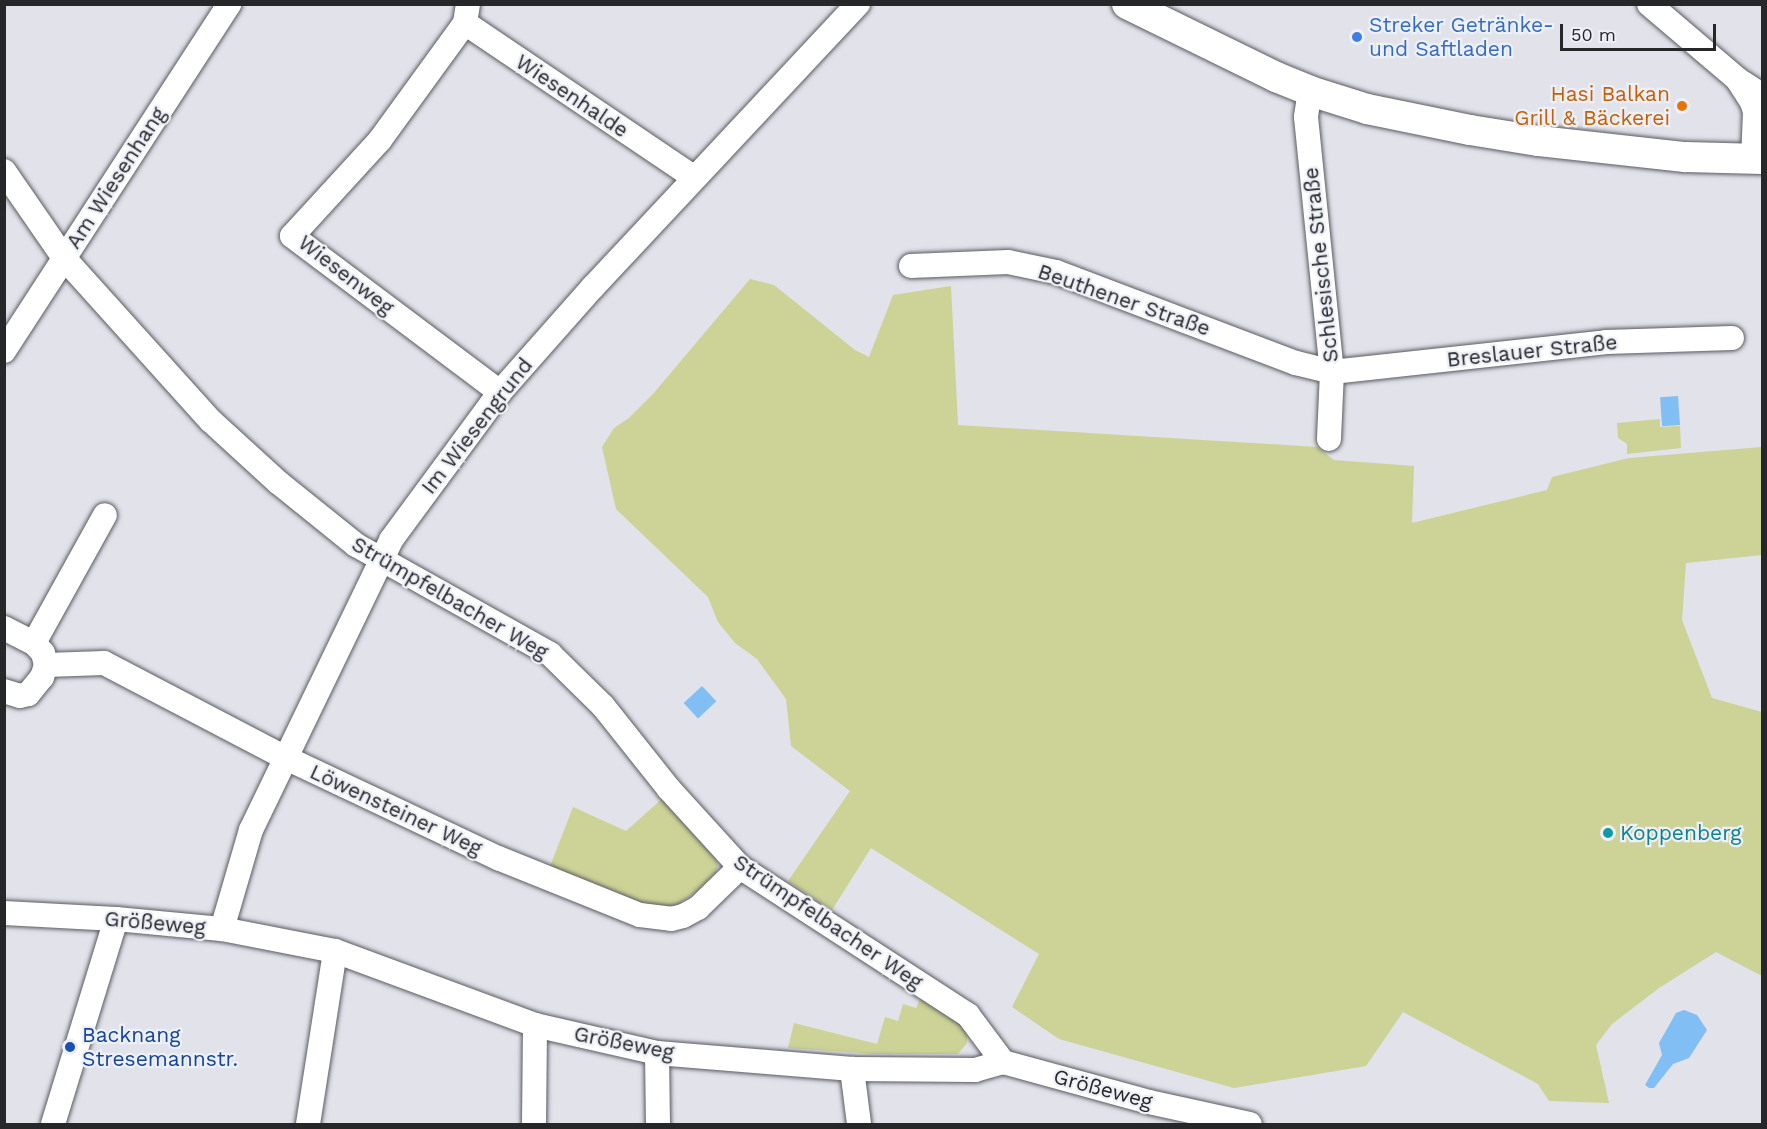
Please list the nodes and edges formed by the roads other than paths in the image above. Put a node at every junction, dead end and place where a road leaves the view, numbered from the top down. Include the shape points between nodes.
1 (228, 4) edge
2 (858, 4) edge
3 (1127, 4) edge
4 (1648, 4) edge
5 (467, 14) edge
6 (1737, 79) junction
7 (1310, 91) junction
8 (1762, 95) edge
9 (1758, 159) edge
10 (4, 171) edge
11 (695, 178) junction
12 (64, 258) junction
13 (911, 266) dead end
14 (1732, 338) dead end
15 (4, 351) edge
16 (1332, 372) junction
17 (500, 392) junction
18 (1329, 439) dead end
19 (105, 515) dead end
20 (381, 559) junction
21 (4, 628) edge
22 (34, 643) junction
23 (46, 665) junction
24 (4, 691) edge
25 (284, 757) junction
26 (740, 867) junction
27 (4, 913) edge
28 (116, 919) junction
29 (222, 929) junction
30 (335, 951) junction
31 (535, 1025) junction
32 (657, 1053) junction
33 (1003, 1062) junction
34 (852, 1069) junction
35 (53, 1125) edge
36 (308, 1125) edge
37 (534, 1125) edge
38 (658, 1125) edge
39 (859, 1125) edge
40 (1250, 1125) edge

1 - 12 street, Am Wiesenhang
2 - 11 street, Im Wiesengrund
3 - 7 street
4 - 6 street
5 - 11 street, Wiesenhalde
5 - 17 street, Wiesenweg via 380,140 292,236
6 - 8 street
6 - 9 street via 1755,112
7 - 9 street via 1421,121 1539,141 1685,157
7 - 16 street, Schlesische Straße via 1306,117
10 - 12 street, Strümpfelbacher Weg
11 - 17 street, Im Wiesengrund
12 - 15 street, Am Wiesenhang
12 - 20 street, Strümpfelbacher Weg via 211,421 279,483 356,545
13 - 16 street, Beuthener Straße via 1008,262 1056,272 1296,363
14 - 16 street, Breslauer Straße via 1606,342
16 - 18 street, Schlesische Straße
17 - 20 street, Im Wiesengrund via 430,485
19 - 22 street
20 - 25 street, Im Wiesengrund
20 - 26 street, Strümpfelbacher Weg via 550,654 603,706 669,789
21 - 22 street
22 - 23 street via 43,653
23 - 24 street via 28,694
23 - 25 street, Löwensteiner Weg via 105,663
25 - 26 street, Löwensteiner Weg via 498,858 640,915 671,920 683,916 698,908
25 - 29 street, Im Wiesengrund via 251,830
26 - 33 street, Strümpfelbacher Weg via 968,1015
27 - 28 street, Größeweg
28 - 29 street, Größeweg
28 - 35 street
29 - 30 street, Größeweg
30 - 31 street, Größeweg
30 - 36 street
31 - 32 street, Größeweg
31 - 37 street
32 - 34 street, Größeweg
32 - 38 street
33 - 34 street, Größeweg via 975,1070
33 - 40 street, Größeweg
34 - 39 street

